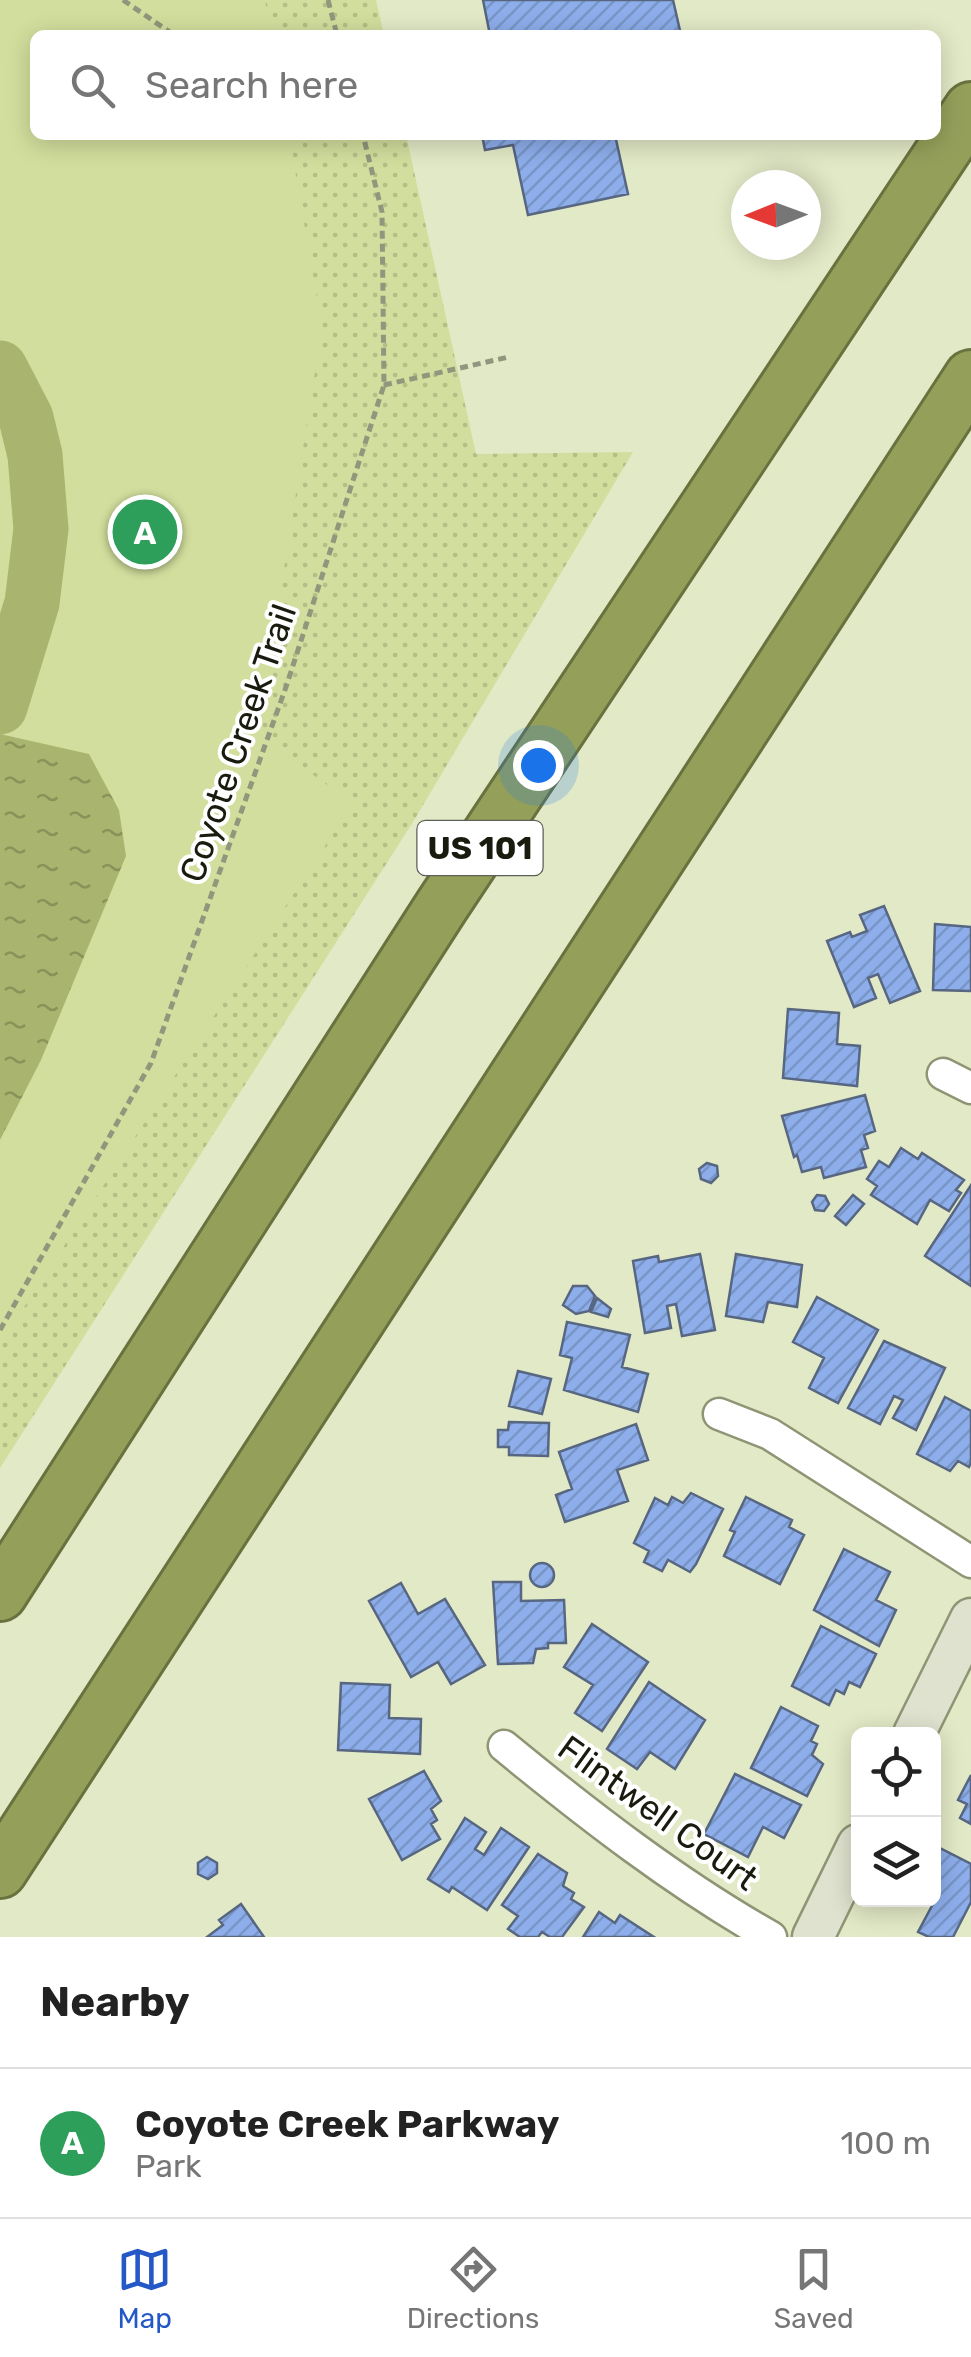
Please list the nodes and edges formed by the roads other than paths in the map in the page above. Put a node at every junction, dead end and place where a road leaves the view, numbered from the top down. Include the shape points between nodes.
1 (971, 108) edge
2 (971, 377) edge
3 (942, 1074) dead end
4 (971, 1088) edge
5 (719, 1414) dead end
6 (971, 1562) edge
7 (0, 1594) edge
8 (971, 1619) edge
9 (917, 1727) edge
10 (504, 1746) dead end
11 (851, 1860) edge
12 (0, 1871) edge
13 (771, 1937) edge
14 (813, 1937) edge

1 - 7 highway, US 101 via 441,907
2 - 12 highway
3 - 4 street
5 - 6 street via 770,1434
8 - 9 street
10 - 13 street, Flintwell Court via 714,1903
11 - 14 street

